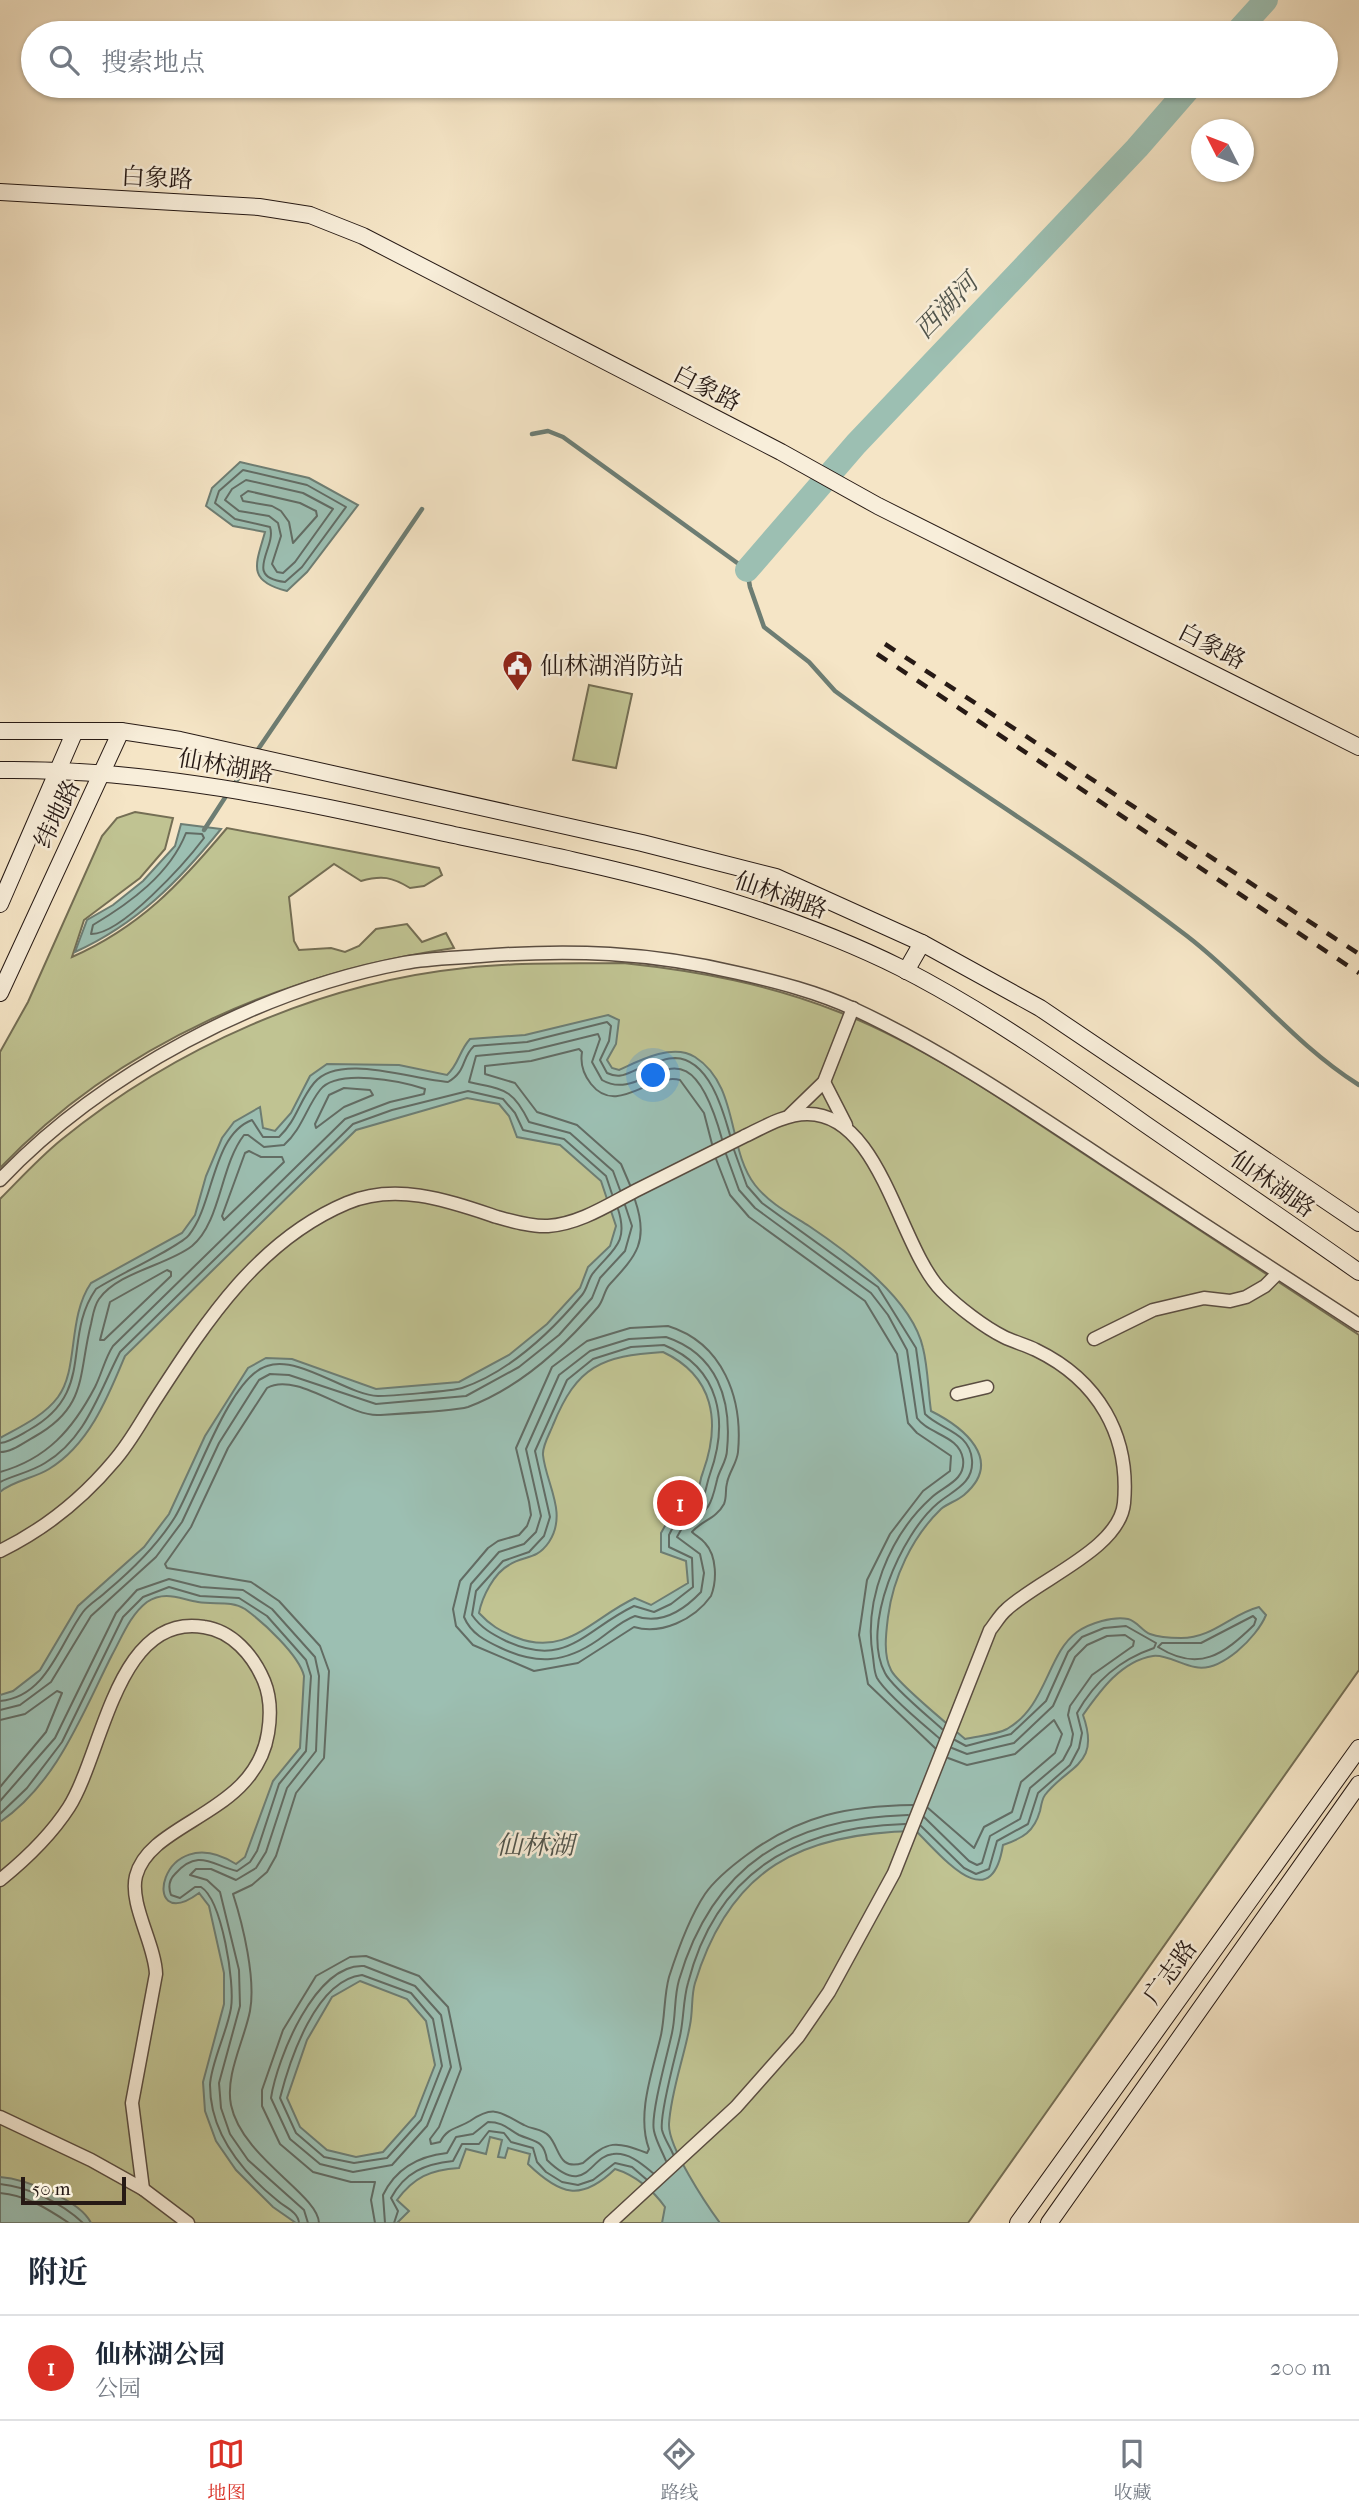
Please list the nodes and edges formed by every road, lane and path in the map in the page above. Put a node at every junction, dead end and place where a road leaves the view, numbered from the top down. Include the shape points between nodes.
1 (0, 192) edge
2 (0, 731) edge
3 (121, 731) junction
4 (75, 732) junction
5 (1359, 747) edge
6 (58, 769) junction
7 (0, 770) edge
8 (102, 771) junction
9 (0, 904) edge
10 (922, 943) junction
11 (906, 971) junction
12 (0, 993) edge
13 (853, 1008) junction
14 (824, 1082) junction
15 (787, 1117) junction
16 (850, 1132) junction
17 (0, 1180) edge
18 (1359, 1223) edge
19 (1359, 1272) edge
20 (1278, 1273) junction
21 (1359, 1325) edge
22 (1094, 1339) dead end
23 (987, 1387) dead end
24 (957, 1394) dead end
25 (0, 1551) edge
26 (1359, 1748) edge
27 (1359, 1784) edge
28 (0, 1880) edge
29 (0, 2117) edge
30 (143, 2189) junction
31 (188, 2223) edge
32 (610, 2223) edge
33 (1018, 2223) edge
34 (1049, 2223) edge

1 - 5 main road, 白象路 via 259,207 310,215 363,236 878,506
2 - 4 main road, 仙林湖路
3 - 4 main road, 仙林湖路
3 - 8 main road, 纬地路
3 - 10 main road, 仙林湖路 via 278,759 776,877
4 - 6 main road, 纬地路
6 - 7 main road, 仙林湖路
6 - 8 main road, 仙林湖路
6 - 9 main road, 纬地路
8 - 11 main road, 仙林湖路 via 251,793 640,874 766,910
8 - 12 main road, 纬地路
10 - 11 main road
10 - 18 main road, 仙林湖路 via 1040,1008
11 - 19 main road, 仙林湖路 via 1052,1058
13 - 14 street
13 - 17 street via 800,988 655,956 588,951 407,962 340,978 286,998 225,1022 156,1058 82,1104
13 - 20 street via 1015,1100
14 - 15 street
14 - 16 street
15 - 16 street via 819,1115
15 - 25 street via 584,1217 544,1227 417,1193 350,1201 317,1218 235,1284 117,1458 90,1488 50,1521
16 - 32 street via 877,1167 918,1259 942,1291 1001,1336 1061,1365 1089,1388 1110,1417 1120,1437 1125,1478 1122,1516 1097,1545 1006,1610 981,1649 906,1843 861,1939 806,2026 736,2107
20 - 21 street
20 - 22 street via 1246,1297 1230,1301 1204,1298 1153,1310
23 - 24 street
26 - 33 main road, 广志路
27 - 34 main road, 广志路
28 - 30 street via 36,1848 70,1805 122,1680 149,1642 168,1630 200,1626 218,1629 245,1650 265,1682 271,1704 265,1751 245,1782 169,1838 136,1875 136,1897 156,1958 132,2104
29 - 30 street
30 - 31 street

